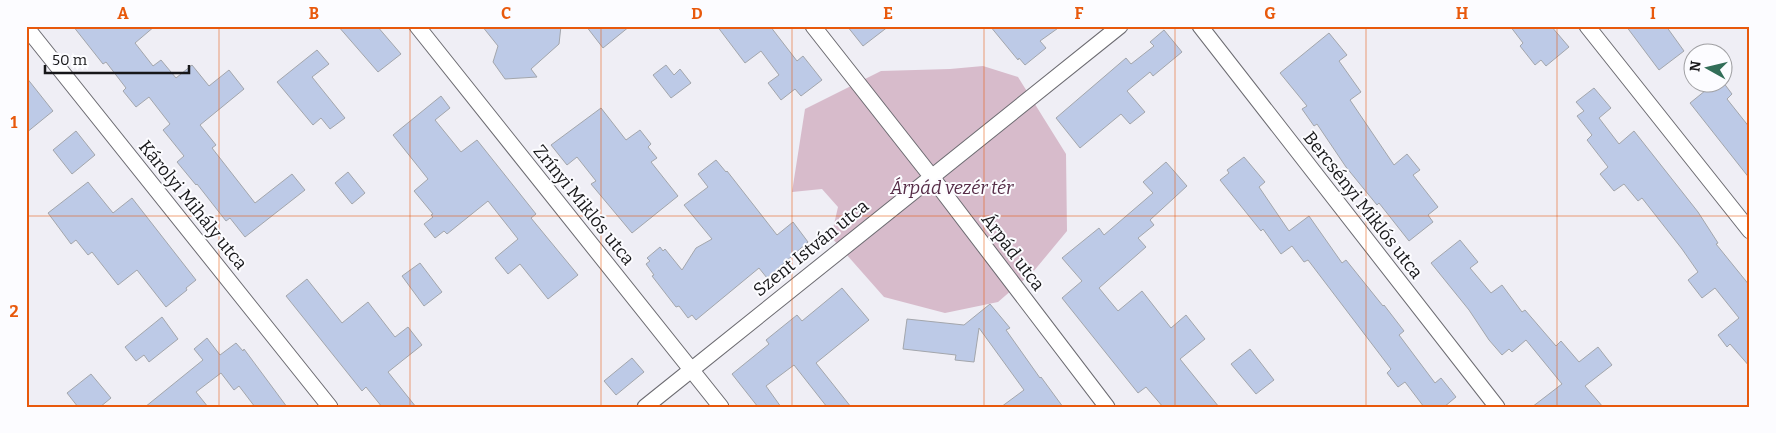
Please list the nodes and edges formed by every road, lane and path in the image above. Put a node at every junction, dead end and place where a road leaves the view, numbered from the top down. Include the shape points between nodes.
1 (417, 26) edge
2 (813, 26) edge
3 (1120, 26) edge
4 (1200, 26) edge
5 (1587, 26) edge
6 (26, 27) edge
7 (931, 176) junction
8 (1750, 231) edge
9 (691, 369) junction
10 (330, 407) edge
11 (644, 407) edge
12 (721, 407) edge
13 (1107, 407) edge
14 (1497, 407) edge

1 - 9 street, Zrínyi Miklós utca
2 - 7 street, Árpád utca
3 - 7 street, Szent István utca
4 - 14 street, Bercsényi Miklós utca
5 - 8 street
6 - 10 street, Károlyi Mihály utca
7 - 9 street, Szent István utca
7 - 13 street, Árpád utca
9 - 11 street, Szent István utca
9 - 12 street, Zrínyi Miklós utca

